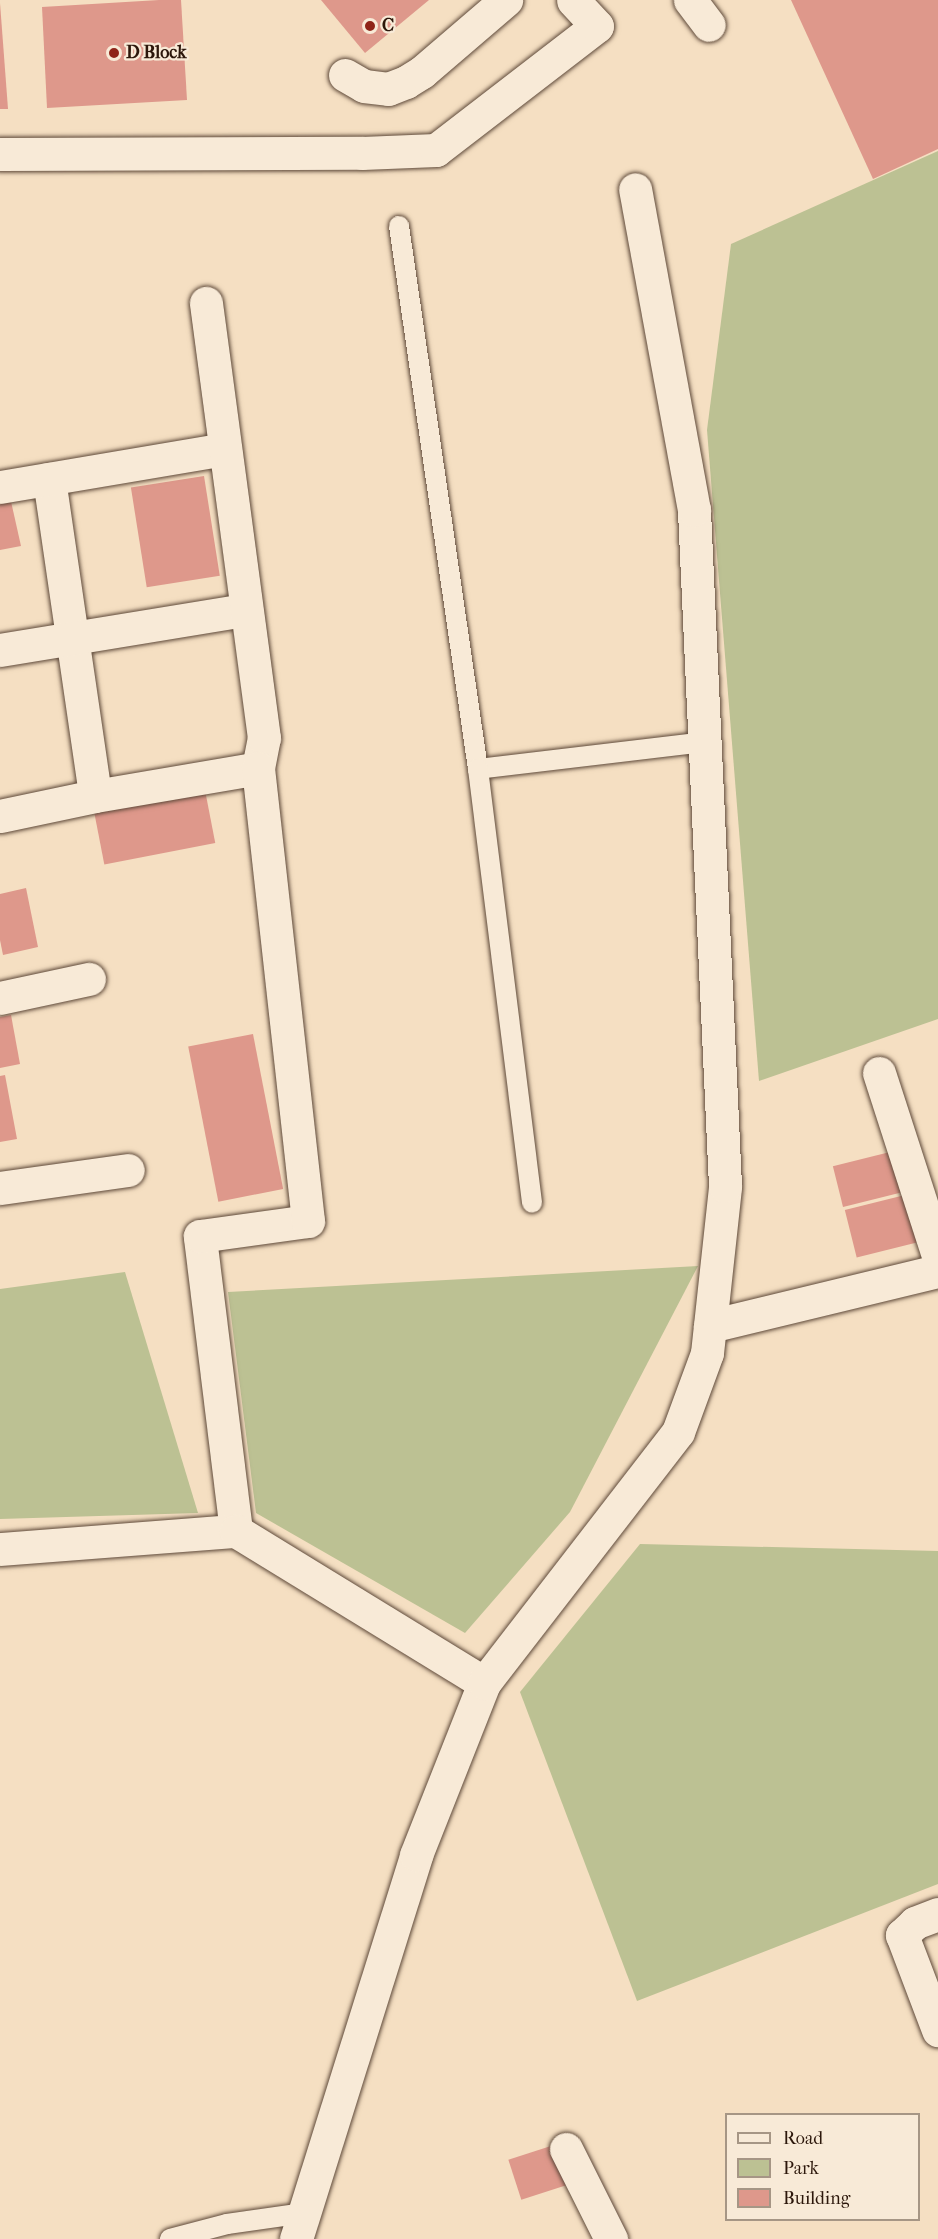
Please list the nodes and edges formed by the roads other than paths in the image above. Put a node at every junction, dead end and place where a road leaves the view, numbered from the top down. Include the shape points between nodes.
1 (506, 0) edge
2 (573, 0) edge
3 (345, 75) dead end
4 (0, 154) edge
5 (635, 189) dead end
6 (399, 226) dead end
7 (206, 303) dead end
8 (225, 449) junction
9 (49, 479) junction
10 (0, 487) edge
11 (246, 610) junction
12 (72, 638) junction
13 (0, 650) edge
14 (704, 742) junction
15 (258, 768) junction
16 (478, 769) junction
17 (95, 796) junction
18 (0, 816) edge
19 (89, 979) dead end
20 (0, 998) edge
21 (879, 1073) dead end
22 (128, 1170) dead end
23 (0, 1188) edge
24 (532, 1203) dead end
25 (938, 1256) edge
26 (938, 1271) edge
27 (710, 1326) junction
28 (236, 1531) junction
29 (0, 1549) edge
30 (484, 1683) junction
31 (938, 1914) edge
32 (938, 2030) edge
33 (567, 2149) dead end
34 (300, 2226) edge
35 (170, 2239) edge
36 (611, 2239) edge

1 - 3 street via 406,82 388,89 364,86
2 - 4 street via 597,26 436,150
5 - 14 street via 694,510
6 - 16 lane
7 - 8 street
8 - 9 street
8 - 11 street
9 - 10 street
9 - 12 street
11 - 12 street
11 - 15 street via 264,738
12 - 13 street
12 - 17 street
14 - 16 lane
14 - 27 street via 725,1186
15 - 17 street
15 - 28 street via 308,1221 200,1236
16 - 24 lane
17 - 18 street
19 - 20 street
21 - 25 street
22 - 23 street
26 - 27 street
27 - 30 street via 707,1353 678,1432
28 - 29 street
28 - 30 street
30 - 34 street via 416,1855
31 - 32 street via 915,1923 902,1935
33 - 36 street
34 - 35 lane via 227,2224

